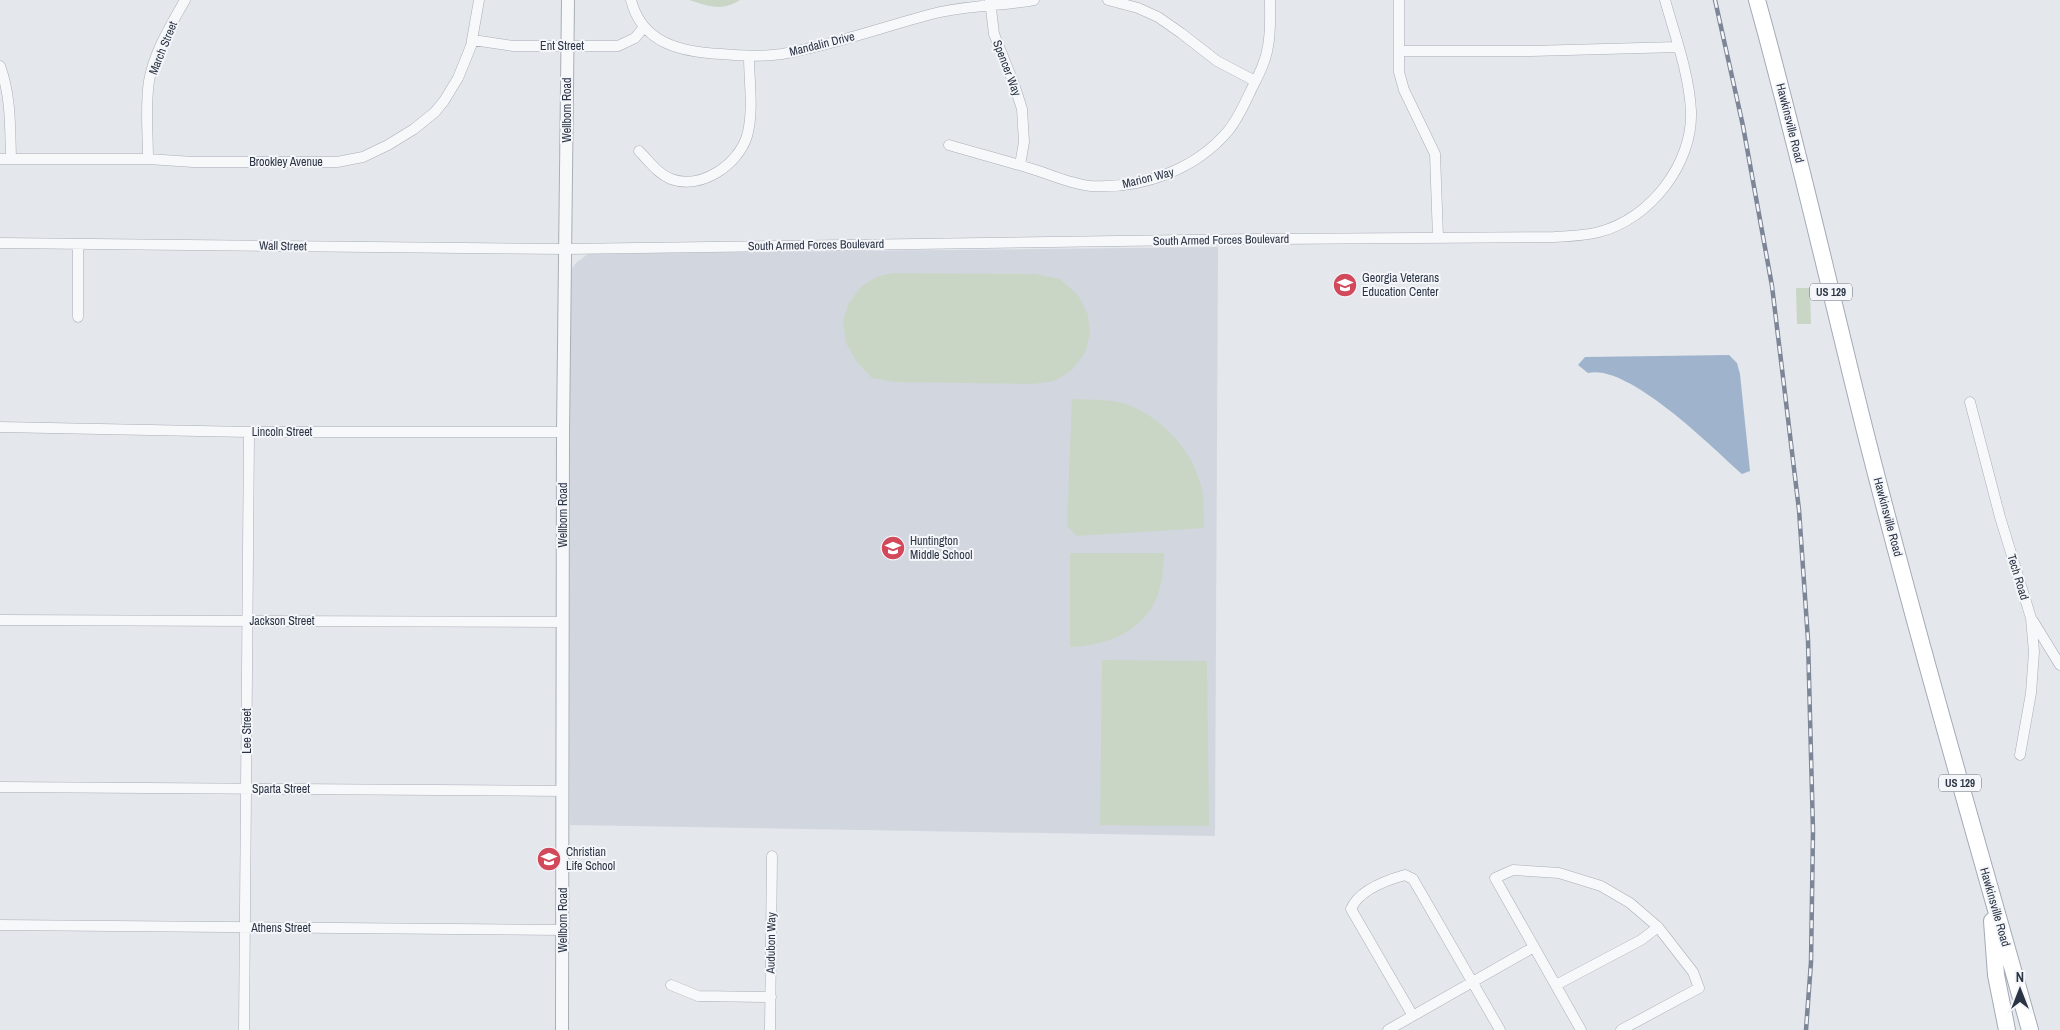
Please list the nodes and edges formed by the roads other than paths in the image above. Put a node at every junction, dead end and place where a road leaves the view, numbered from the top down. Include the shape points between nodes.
1 (185, 0) edge
2 (479, 0) edge
3 (568, 0) edge
4 (631, 0) edge
5 (1034, 0) edge
6 (1112, 0) edge
7 (1270, 0) edge
8 (1399, 0) edge
9 (1665, 0) edge
10 (1757, 0) edge
11 (990, 3) edge
12 (644, 27) junction
13 (473, 40) junction
14 (567, 46) junction
15 (1678, 48) junction
16 (1399, 50) junction
17 (749, 56) junction
18 (0, 66) edge
19 (1255, 81) junction
20 (949, 145) dead end
21 (639, 151) dead end
22 (11, 158) junction
23 (0, 159) edge
24 (148, 159) junction
25 (1020, 166) junction
26 (1438, 237) junction
27 (0, 244) edge
28 (78, 244) junction
29 (566, 249) junction
30 (78, 317) dead end
31 (1970, 402) dead end
32 (0, 427) edge
33 (249, 432) junction
34 (563, 432) junction
35 (2031, 618) junction
36 (0, 620) edge
37 (248, 621) junction
38 (563, 622) junction
39 (2060, 665) edge
40 (2020, 755) dead end
41 (0, 787) edge
42 (246, 789) junction
43 (563, 791) junction
44 (772, 856) dead end
45 (1989, 884) junction
46 (0, 925) edge
47 (1658, 927) junction
48 (245, 928) junction
49 (563, 930) junction
50 (1534, 947) junction
51 (1472, 982) junction
52 (671, 985) dead end
53 (1556, 985) junction
54 (771, 997) junction
55 (1413, 1016) junction
56 (244, 1030) edge
57 (562, 1030) edge
58 (770, 1030) edge
59 (1388, 1030) edge
60 (1500, 1030) edge
61 (1581, 1030) edge
62 (1622, 1030) edge
63 (2007, 1030) edge
64 (2030, 1030) edge

1 - 24 street, March Street via 162,45 150,81
2 - 13 street, Brookley Avenue
3 - 14 street, Wellborn Road
4 - 12 street, Mandalin Drive
5 - 11 street, Mandalin Drive
6 - 19 street via 1158,17 1216,61
7 - 19 street, Marion Way via 1266,56
8 - 16 street
9 - 15 street, South Armed Forces Boulevard
10 - 45 main road, Hawkinsville Road / US 129 via 1905,584
11 - 17 street, Mandalin Drive via 935,14 798,51
11 - 25 street, Spencer Way via 994,34 1022,109 1024,142
12 - 14 street, Ent Street via 635,38 618,46
12 - 17 street, Mandalin Drive via 660,41 683,50
13 - 14 street, Ent Street via 505,46
13 - 24 street, Brookley Avenue via 458,78 435,112 388,145 363,156 337,162
14 - 29 street, Wellborn Road
15 - 16 street
15 - 26 street, South Armed Forces Boulevard via 1688,88 1689,133 1680,162 1664,189 1647,206 1627,220 1600,232 1554,237
16 - 26 street via 1399,72 1404,90 1435,154
17 - 21 street via 750,122 740,151 730,163 703,179 671,179
18 - 22 street via 9,111
19 - 25 street, Marion Way via 1229,130 1198,159 1170,173 1120,185 1090,186
20 - 25 street, Marion Way
22 - 23 street, Brookley Avenue
22 - 24 street, Brookley Avenue
26 - 29 street, South Armed Forces Boulevard
27 - 28 street, Wall Street
28 - 29 street, Wall Street
28 - 30 street
29 - 34 street, Wellborn Road
31 - 35 street, Tech Road
32 - 33 street, Lincoln Street
33 - 34 street, Lincoln Street
33 - 37 street, Lee Street
34 - 38 street, Wellborn Road
35 - 39 street
35 - 40 street, Tech Road via 2034,652 2031,693
36 - 37 street, Jackson Street
37 - 38 street, Jackson Street
37 - 42 street, Lee Street
38 - 43 street, Wellborn Road
41 - 42 street, Sparta Street
42 - 43 street, Sparta Street
42 - 48 street, Lee Street
43 - 49 street, Wellborn Road
44 - 54 street, Audubon Way
45 - 63 main road via 1996,975
45 - 64 main road, Hawkinsville Road / US 129
46 - 48 street, Athens Street
47 - 50 street via 1630,902 1601,886 1559,874 1513,870 1495,878
47 - 53 street via 1641,940
47 - 62 street via 1693,972 1699,988
48 - 49 street, Athens Street
48 - 56 street, Lee Street
49 - 57 street, Wellborn Road
50 - 51 street
50 - 53 street
51 - 55 street
51 - 55 street via 1413,879 1405,875 1389,879 1355,899 1351,909
51 - 60 street
52 - 54 street via 698,996
53 - 61 street
54 - 58 street, Audubon Way
55 - 59 street

